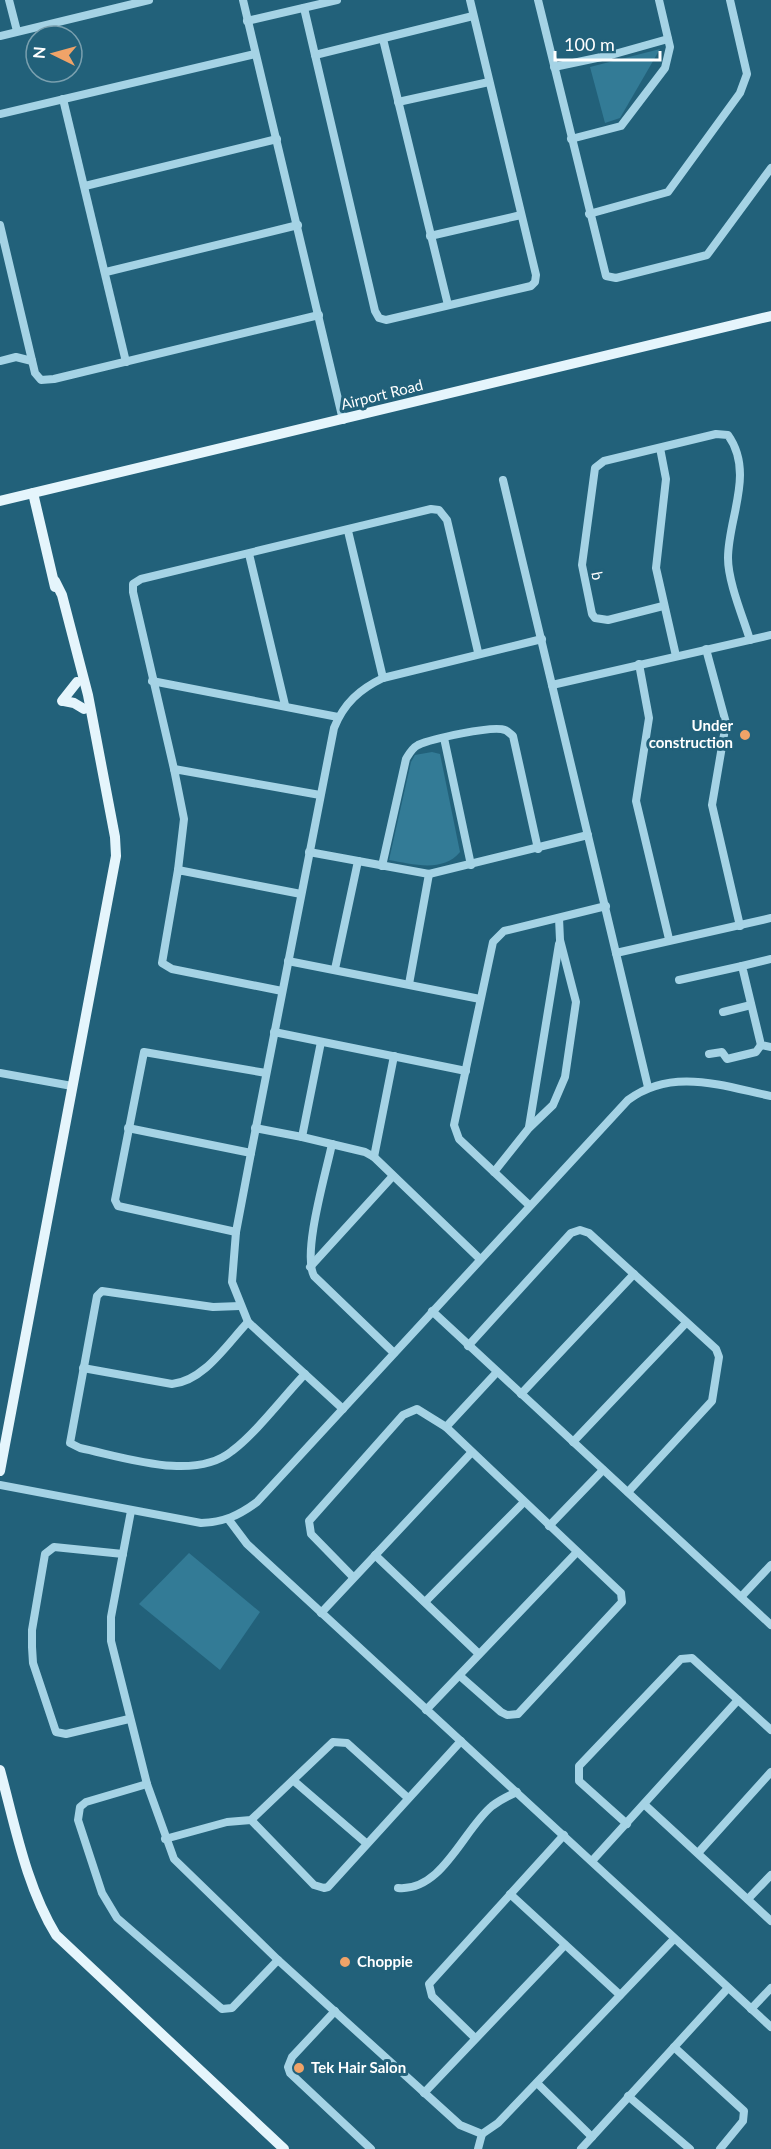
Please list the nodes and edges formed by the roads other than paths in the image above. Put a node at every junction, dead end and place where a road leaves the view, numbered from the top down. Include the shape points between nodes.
1 (9, 0) edge
2 (148, 0) edge
3 (243, 0) edge
4 (337, 0) edge
5 (470, 0) edge
6 (538, 0) edge
7 (659, 0) edge
8 (730, 0) edge
9 (304, 8) junction
10 (473, 16) junction
11 (247, 21) junction
12 (17, 32) junction
13 (0, 36) edge
14 (382, 39) junction
15 (668, 39) junction
16 (255, 54) junction
17 (315, 56) junction
18 (554, 67) junction
19 (489, 82) junction
20 (63, 99) junction
21 (398, 102) junction
22 (0, 114) edge
23 (277, 139) junction
24 (571, 139) junction
25 (771, 168) edge
26 (85, 186) junction
27 (589, 214) junction
28 (521, 215) junction
29 (0, 225) edge
30 (298, 225) junction
31 (430, 236) junction
32 (106, 272) junction
33 (448, 305) junction
34 (319, 315) junction
35 (771, 316) edge
36 (32, 361) junction
37 (0, 362) edge
38 (126, 362) junction
39 (343, 420) junction
40 (660, 448) junction
41 (503, 480) dead end
42 (33, 493) junction
43 (0, 501) edge
44 (348, 531) junction
45 (249, 554) junction
46 (55, 581) junction
47 (663, 606) junction
48 (771, 635) edge
49 (542, 639) junction
50 (750, 640) junction
51 (706, 649) junction
52 (478, 652) junction
53 (676, 656) junction
54 (639, 664) junction
55 (383, 678) junction
56 (153, 681) junction
57 (77, 682) junction
58 (552, 685) junction
59 (285, 705) junction
60 (84, 709) junction
61 (339, 717) junction
62 (444, 738) junction
63 (97, 756) junction
64 (174, 769) junction
65 (320, 795) junction
66 (588, 835) junction
67 (538, 849) junction
68 (309, 852) junction
69 (358, 861) junction
70 (471, 865) junction
71 (382, 866) junction
72 (178, 870) junction
73 (429, 873) junction
74 (301, 894) junction
75 (606, 906) junction
76 (559, 918) junction
77 (771, 918) edge
78 (740, 926) junction
79 (669, 939) junction
80 (560, 940) junction
81 (616, 953) junction
82 (771, 959) edge
83 (288, 961) junction
84 (741, 966) junction
85 (335, 969) junction
86 (679, 980) dead end
87 (409, 984) junction
88 (282, 991) junction
89 (480, 999) junction
90 (751, 1005) junction
91 (723, 1012) dead end
92 (274, 1032) junction
93 (321, 1042) junction
94 (760, 1045) junction
95 (771, 1047) edge
96 (710, 1054) dead end
97 (394, 1056) junction
98 (466, 1071) junction
99 (266, 1072) junction
100 (0, 1073) edge
101 (72, 1086) junction
102 (648, 1087) junction
103 (771, 1096) edge
104 (128, 1128) junction
105 (255, 1128) junction
106 (529, 1128) junction
107 (302, 1137) junction
108 (332, 1144) junction
109 (251, 1153) junction
110 (374, 1157) junction
111 (494, 1172) junction
112 (392, 1177) junction
113 (529, 1205) junction
114 (236, 1232) junction
115 (480, 1259) junction
116 (310, 1268) junction
117 (634, 1274) junction
118 (240, 1306) junction
119 (432, 1311) junction
120 (248, 1322) junction
121 (686, 1323) junction
122 (468, 1346) junction
123 (393, 1353) junction
124 (83, 1368) junction
125 (497, 1372) junction
126 (305, 1374) junction
127 (521, 1394) junction
128 (343, 1409) junction
129 (446, 1427) junction
130 (573, 1442) junction
131 (471, 1453) junction
132 (603, 1470) junction
133 (0, 1471) edge
134 (0, 1485) edge
135 (628, 1492) junction
136 (524, 1502) junction
137 (131, 1511) junction
138 (229, 1520) junction
139 (549, 1526) junction
140 (577, 1552) junction
141 (123, 1554) junction
142 (375, 1555) junction
143 (771, 1565) edge
144 (353, 1577) junction
145 (741, 1597) junction
146 (425, 1602) junction
147 (321, 1613) junction
148 (771, 1625) edge
149 (479, 1654) junction
150 (460, 1676) junction
151 (738, 1700) junction
152 (426, 1710) junction
153 (129, 1719) junction
154 (771, 1730) edge
155 (461, 1741) junction
156 (0, 1770) edge
157 (771, 1772) edge
158 (294, 1781) junction
159 (147, 1784) junction
160 (517, 1792) junction
161 (408, 1798) junction
162 (645, 1805) junction
163 (251, 1820) junction
164 (627, 1824) junction
165 (564, 1835) junction
166 (165, 1839) junction
167 (366, 1844) junction
168 (698, 1853) junction
169 (592, 1861) junction
170 (771, 1875) edge
171 (398, 1888) dead end
172 (510, 1894) junction
173 (748, 1899) junction
174 (771, 1921) edge
175 (674, 1939) junction
176 (566, 1945) junction
177 (278, 1960) junction
178 (728, 1988) junction
179 (771, 1988) edge
180 (620, 1995) junction
181 (752, 2009) junction
182 (335, 2011) junction
183 (771, 2027) edge
184 (475, 2038) junction
185 (674, 2047) junction
186 (537, 2083) junction
187 (424, 2093) junction
188 (628, 2096) junction
189 (482, 2134) junction
190 (592, 2137) junction
191 (685, 2148) edge
192 (284, 2149) edge
193 (371, 2149) edge
194 (478, 2149) edge
195 (581, 2149) edge
196 (720, 2149) edge

1 - 12 street
2 - 12 street
3 - 11 street
4 - 9 street
5 - 10 street
6 - 18 street
7 - 15 street
8 - 27 street via 747,74 740,93 668,192
9 - 11 street
9 - 17 street
10 - 14 street
10 - 19 street
11 - 16 street
12 - 13 street
14 - 17 street
14 - 21 street
15 - 18 street
15 - 24 street via 665,68 627,120 614,129
16 - 20 street
16 - 23 street
17 - 33 street via 375,311 386,320
18 - 24 street
19 - 21 street
19 - 28 street
20 - 22 street
20 - 26 street
21 - 31 street
23 - 26 street
23 - 30 street
24 - 27 street
25 - 27 street via 714,248 700,258 609,278 601,267
26 - 32 street
28 - 31 street
28 - 33 street via 537,275 535,282
29 - 36 street
30 - 32 street
30 - 34 street
31 - 33 street
32 - 38 street
34 - 38 street
34 - 39 street
35 - 39 main road, Airport Road
36 - 37 street via 16,357
36 - 38 street via 38,377 46,381
39 - 42 main road, Airport Road
40 - 47 street via 666,479 656,568
40 - 47 street, b via 604,461 596,468 582,565 595,618 608,620
40 - 50 street via 716,434 728,435 732,441 740,479 728,557
41 - 49 street
42 - 43 main road, Airport Road
42 - 46 main road
44 - 45 street
44 - 52 street via 439,510 447,520
44 - 55 street
45 - 56 street via 141,579 134,584
45 - 59 street
46 - 57 main road
46 - 63 main road via 88,695
47 - 53 street
48 - 50 street
49 - 52 street
49 - 58 street
50 - 51 street
51 - 53 street
51 - 78 street via 726,723 711,802
52 - 55 street
53 - 54 street
54 - 58 street
54 - 79 street via 649,718 636,801
55 - 61 street via 359,691
56 - 59 street
56 - 64 street
57 - 60 main road
57 - 60 main road via 63,701
58 - 66 street
59 - 61 street
60 - 63 main road
61 - 65 street
62 - 67 street via 496,729 513,736
62 - 70 street
62 - 71 street via 417,746 406,759
63 - 101 main road via 116,856
64 - 65 street
64 - 72 street via 184,819
65 - 68 street
66 - 67 street
66 - 75 street
67 - 70 street
68 - 69 street
68 - 74 street
69 - 71 street
69 - 85 street
70 - 73 street
71 - 73 street
72 - 74 street
72 - 88 street via 162,963
73 - 87 street
74 - 83 street
75 - 76 street
75 - 81 street
76 - 80 street
76 - 89 street via 497,935
77 - 78 street
78 - 79 street
79 - 81 street
80 - 106 street
80 - 106 street via 575,991 576,1012 560,1093
81 - 102 street
82 - 84 street
83 - 85 street
83 - 88 street
84 - 86 street
84 - 90 street
85 - 87 street
87 - 89 street
88 - 92 street
89 - 98 street
90 - 91 street
90 - 94 street
92 - 93 street
92 - 99 street
93 - 97 street
93 - 107 street
94 - 95 street
94 - 96 street via 756,1052 727,1059 722,1052
97 - 98 street
97 - 110 street
98 - 111 street via 455,1133
99 - 104 street via 144,1052
99 - 105 street
100 - 101 street
101 - 133 main road
102 - 103 street via 684,1080
102 - 113 street via 628,1100
104 - 109 street
104 - 114 street via 115,1200 118,1206
105 - 107 street
105 - 109 street
106 - 111 street
107 - 108 street
108 - 110 street
108 - 116 street via 311,1245
109 - 114 street
110 - 112 street
111 - 113 street
112 - 115 street
112 - 116 street
113 - 115 street
114 - 118 street via 232,1282
115 - 119 street
116 - 123 street
117 - 121 street
117 - 122 street via 589,1233 571,1233
117 - 127 street
118 - 120 street
118 - 124 street via 213,1307 102,1291 97,1296
119 - 122 street
119 - 123 street
120 - 124 street via 196,1377 185,1383
120 - 126 street
121 - 130 street
121 - 135 street via 718,1353 714,1397
122 - 125 street
123 - 128 street
124 - 126 street via 70,1443 181,1467 232,1452
125 - 127 street
125 - 129 street
126 - 128 street
127 - 130 street
128 - 138 street via 256,1502
129 - 131 street
129 - 144 street via 423,1411 411,1410 403,1415 309,1521 311,1533
130 - 132 street
131 - 136 street
131 - 142 street
132 - 135 street
132 - 139 street
134 - 137 street
135 - 145 street
136 - 139 street
136 - 146 street
137 - 138 street via 201,1523
137 - 141 street
138 - 147 street via 247,1544
139 - 140 street
140 - 149 street
140 - 150 street via 618,1588 622,1602 518,1714 501,1712
141 - 153 street via 110,1630
141 - 153 street via 54,1547 45,1554 32,1647 33,1663 56,1732 66,1734
142 - 144 street
142 - 146 street
143 - 145 street
144 - 147 street
145 - 148 street
146 - 149 street
147 - 152 street
149 - 150 street
150 - 152 street
151 - 154 street
151 - 162 street
151 - 164 street via 692,1658 683,1658 579,1766 579,1781
152 - 155 street
153 - 159 street
155 - 160 street
155 - 161 street
156 - 192 main road via 29,1875 44,1916 56,1935
157 - 168 street
158 - 161 street via 330,1743 343,1742
158 - 163 street
158 - 167 street
159 - 166 street
159 - 177 street via 86,1802 79,1812 78,1820 102,1893 117,1918 222,2009 232,2008
160 - 165 street
160 - 171 street via 492,1806 430,1877 409,1889
161 - 167 street
162 - 164 street
162 - 168 street
163 - 166 street via 227,1822
163 - 167 street via 314,1885 324,1888 334,1882
164 - 169 street
165 - 169 street
165 - 172 street
166 - 177 street via 181,1869
168 - 173 street
169 - 175 street
170 - 173 street
172 - 176 street
172 - 184 street via 429,1984 432,1995
173 - 174 street
175 - 178 street
175 - 180 street
176 - 180 street
176 - 184 street
177 - 182 street
178 - 181 street
178 - 185 street
179 - 181 street
180 - 186 street
181 - 183 street
182 - 187 street
182 - 193 street via 292,2057 288,2067
184 - 187 street
185 - 188 street
185 - 196 street via 742,2107 743,2121
186 - 189 street
186 - 190 street
187 - 189 street via 460,2126
188 - 190 street
188 - 191 street
189 - 194 street
190 - 195 street

